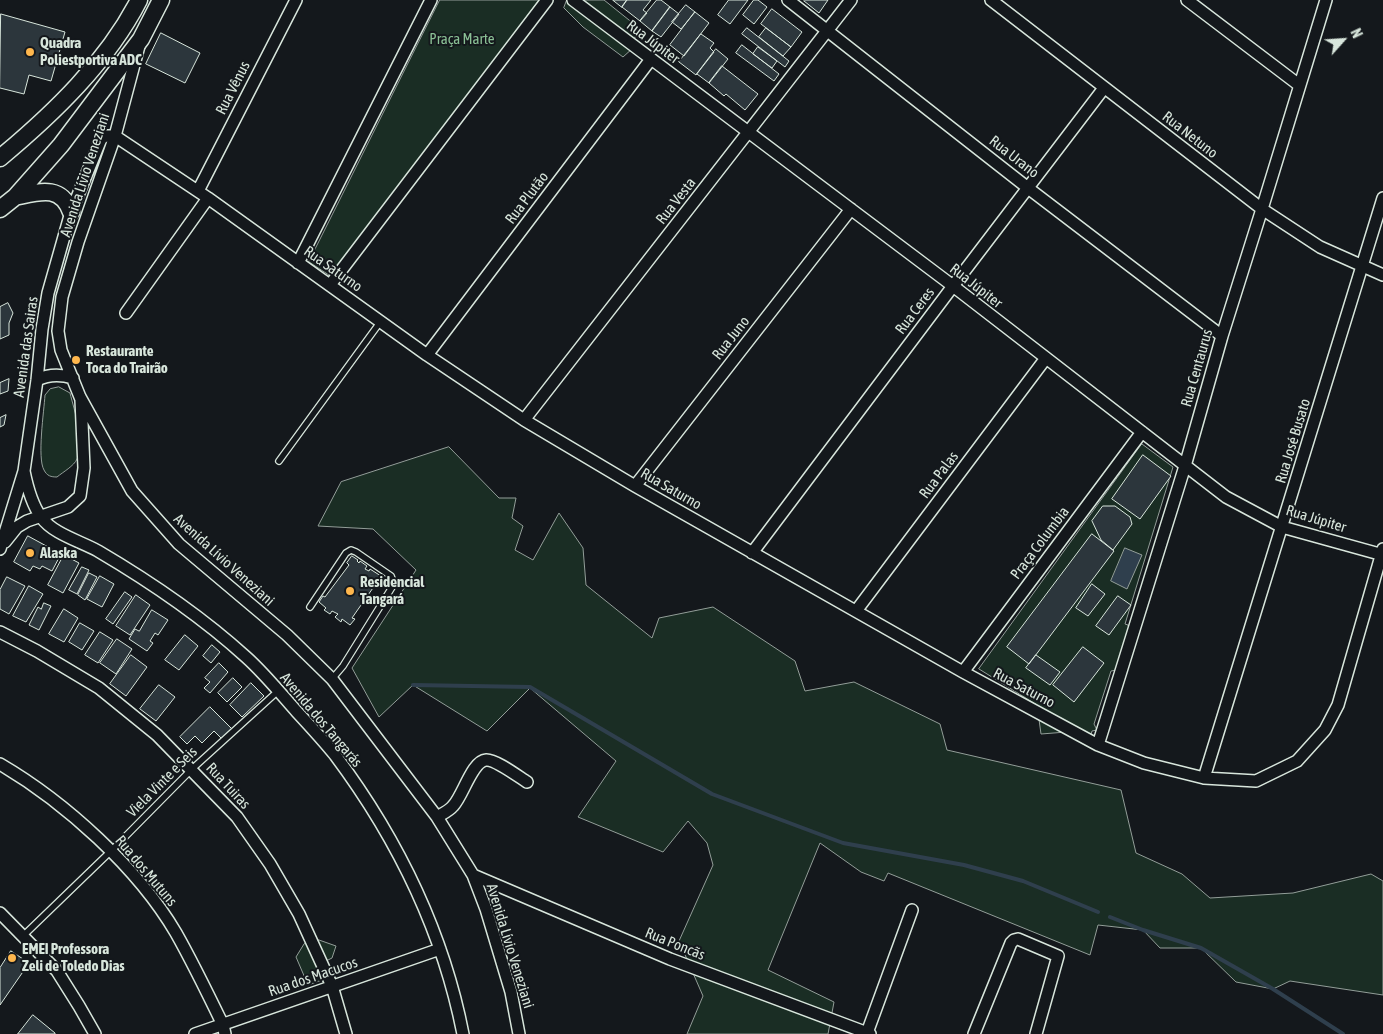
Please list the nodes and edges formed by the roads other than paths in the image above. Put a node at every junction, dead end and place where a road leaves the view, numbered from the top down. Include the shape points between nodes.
1 (139, 0) edge
2 (161, 0) edge
3 (296, 0) edge
4 (431, 0) edge
5 (547, 0) edge
6 (573, 0) edge
7 (788, 0) edge
8 (850, 0) edge
9 (991, 0) edge
10 (1188, 0) edge
11 (1326, 0) edge
12 (828, 30) junction
13 (141, 39) junction
14 (651, 59) junction
15 (1299, 85) junction
16 (1104, 88) junction
17 (748, 133) junction
18 (114, 136) junction
19 (0, 158) edge
20 (1028, 188) junction
21 (198, 190) junction
22 (15, 197) junction
23 (208, 198) junction
24 (1383, 198) edge
25 (851, 209) junction
26 (1262, 209) junction
27 (0, 210) edge
28 (71, 212) junction
29 (298, 263) junction
30 (1362, 267) junction
31 (1383, 275) edge
32 (330, 285) junction
33 (952, 286) junction
34 (126, 313) dead end
35 (381, 322) junction
36 (1222, 336) junction
37 (427, 355) junction
38 (1046, 358) junction
39 (72, 378) junction
40 (37, 380) junction
41 (80, 398) junction
42 (524, 420) junction
43 (1142, 432) junction
44 (279, 460) dead end
45 (1185, 466) junction
46 (24, 470) junction
47 (636, 486) junction
48 (41, 517) junction
49 (1282, 526) junction
50 (0, 548) edge
51 (752, 553) junction
52 (1382, 553) edge
53 (310, 607) dead end
54 (856, 611) junction
55 (0, 632) edge
56 (963, 672) junction
57 (332, 678) junction
58 (278, 691) junction
59 (1098, 745) junction
60 (0, 764) edge
61 (192, 769) junction
62 (1204, 778) junction
63 (527, 782) dead end
64 (437, 818) junction
65 (111, 851) junction
66 (472, 875) junction
67 (912, 910) dead end
68 (0, 913) edge
69 (23, 936) junction
70 (440, 949) junction
71 (332, 986) junction
72 (224, 1029) edge
73 (95, 1034) edge
74 (196, 1034) edge
75 (346, 1034) edge
76 (463, 1034) edge
77 (519, 1034) edge
78 (868, 1034) edge
79 (974, 1034) edge
80 (1036, 1034) edge

1 - 19 main road via 128,22 80,82 37,127
2 - 13 main road
3 - 21 street, Rua Vênus
4 - 29 street
5 - 32 street
6 - 14 street, Rua Júpiter
7 - 12 street, Rua Urano
8 - 12 street, Rua Vesta
9 - 16 street, Rua Netuno
10 - 15 street
11 - 15 street, Rua Centaurus
12 - 17 street, Rua Vesta
12 - 20 street, Rua Urano
13 - 18 street, Avenida Lívio Veneziani
13 - 22 main road via 61,145
14 - 17 street, Rua Júpiter
14 - 37 street, Rua Plutão
15 - 26 street, Rua Centaurus
16 - 20 street, Rua Ceres
16 - 26 street, Rua Netuno
17 - 25 street, Rua Júpiter
17 - 42 street, Rua Vesta
18 - 21 street, Rua Saturno
18 - 28 street, Avenida das Sairas via 101,139
18 - 39 street, Avenida Lívio Veneziani via 62,298 58,331 61,350
20 - 33 street, Rua Ceres
20 - 36 street, Rua Urano
21 - 23 street, Rua Saturno
22 - 27 main road
22 - 28 main road via 46,192 58,194 68,203
23 - 29 street, Rua Saturno
23 - 34 street
24 - 30 street, Rua José Busato
25 - 33 street, Rua Júpiter
25 - 47 street, Rua Juno
26 - 30 street, Rua Netuno via 1320,247
26 - 36 street, Rua Centaurus
28 - 40 street, Avenida das Sairas via 48,294
29 - 32 street, Rua Saturno
30 - 31 street, Rua Netuno
30 - 49 street, Rua José Busato
32 - 35 street, Rua Saturno
33 - 38 street, Rua Júpiter
33 - 51 street, Rua Ceres
35 - 37 street, Rua Saturno
35 - 44 lane
36 - 45 street, Rua Centaurus
37 - 42 street, Rua Saturno
38 - 43 street, Rua Júpiter
38 - 54 street, Rua Palas
39 - 40 street via 58,375
39 - 41 street, Avenida Lívio Veneziani
40 - 46 street, Avenida das Sairas
41 - 48 street via 84,468 80,496 68,507
41 - 57 street, Avenida Lívio Veneziani via 132,491 179,544 287,635
42 - 47 street, Rua Saturno
43 - 45 street, Rua Júpiter
43 - 56 street, Praça Columbia
45 - 49 street, Rua Júpiter via 1226,497
45 - 59 street, Rua Centaurus
46 - 48 street, Avenida dos Tangarás via 28,490
46 - 50 street, Avenida das Sairas
47 - 51 street, Rua Saturno
48 - 50 street via 17,526
48 - 58 street, Avenida dos Tangarás via 201,620 247,658
49 - 52 street, Rua Júpiter
49 - 62 street, Rua José Busato
51 - 54 street, Rua Saturno
52 - 62 street, Rua Saturno via 1338,704 1325,730 1297,761 1256,782
53 - 57 lane via 351,550 393,580 394,584 348,658
54 - 56 street, Rua Saturno
55 - 61 street, Rua Tuiras via 37,650 98,688 157,735
56 - 59 street, Rua Saturno
57 - 64 street, Avenida Lívio Veneziani
58 - 61 lane, Viela Vinte e Seis
58 - 70 street, Avenida dos Tangarás via 334,753 374,811 406,867
59 - 62 street, Rua Saturno via 1144,763
60 - 65 street, Rua dos Mutuns via 50,796
61 - 65 lane, Viela Vinte e Seis
61 - 71 street, Rua Tuiras via 237,817 270,864 299,914
63 - 64 street via 486,760 473,770 453,806
64 - 66 street, Avenida Lívio Veneziani
65 - 69 lane, Viela Vinte e Seis
65 - 72 street, Rua dos Mutuns via 144,888 176,932
66 - 77 street, Avenida Lívio Veneziani via 486,909 511,992
66 - 78 street, Rua Poncãs via 670,959
67 - 78 street
68 - 69 street
69 - 73 street via 57,971
70 - 71 street, Rua dos Macucos
70 - 76 street, Avenida dos Tangarás
71 - 72 street, Rua dos Macucos
71 - 75 street, Rua Tuiras
72 - 74 street, Rua dos Macucos
79 - 80 street via 1011,943 1018,939 1058,956

